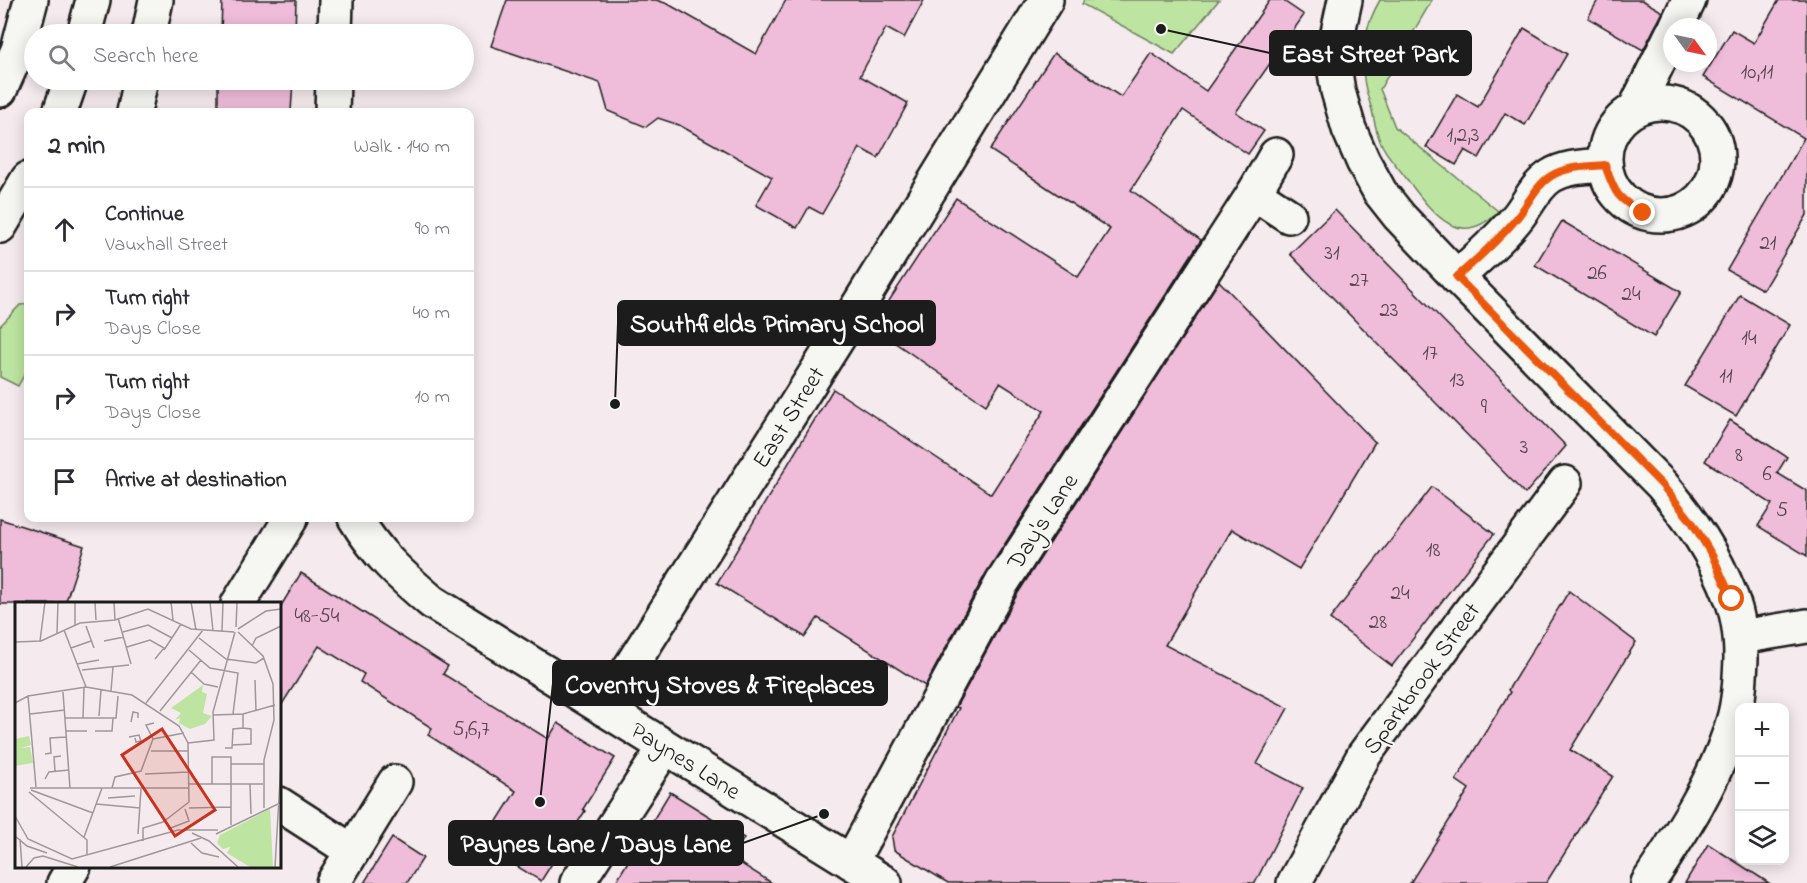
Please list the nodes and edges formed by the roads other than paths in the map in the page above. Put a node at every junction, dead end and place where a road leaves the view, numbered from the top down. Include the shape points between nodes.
1 (31, 0) edge
2 (93, 0) edge
3 (156, 0) edge
4 (336, 0) edge
5 (1046, 0) edge
6 (1345, 0) edge
7 (1689, 0) edge
8 (1680, 18) edge
9 (25, 24) edge
10 (87, 24) edge
11 (151, 24) edge
12 (335, 24) edge
13 (24, 27) edge
14 (1663, 52) edge
15 (0, 90) edge
16 (68, 90) edge
17 (139, 90) edge
18 (333, 90) edge
19 (61, 108) edge
20 (135, 108) edge
21 (332, 108) edge
22 (1635, 109) junction
23 (1276, 155) dead end
24 (1605, 165) junction
25 (24, 186) edge
26 (1254, 193) junction
27 (1289, 216) dead end
28 (0, 226) edge
29 (1457, 277) junction
30 (1565, 483) dead end
31 (289, 522) edge
32 (357, 522) edge
33 (239, 602) edge
34 (1807, 626) edge
35 (1741, 638) junction
36 (604, 709) junction
37 (664, 747) junction
38 (395, 782) dead end
39 (280, 805) edge
40 (352, 851) junction
41 (851, 862) junction
42 (73, 868) edge
43 (64, 883) edge
44 (333, 883) edge
45 (577, 883) edge
46 (885, 883) edge
47 (1294, 883) edge
48 (1648, 883) edge

1 - 9 main road
2 - 10 main road
3 - 11 main road
4 - 12 main road
5 - 36 main road, East Street
6 - 29 main road via 1334,66 1350,129 1380,192
7 - 8 main road
13 - 15 main road
14 - 22 main road
16 - 19 main road
17 - 20 main road
18 - 21 main road
22 - 24 main road via 1612,131 1606,145
22 - 24 main road via 1666,103 1698,116 1715,140 1718,160 1706,193 1677,214 1643,213 1614,191
23 - 26 main road, Day's Lane
24 - 29 main road via 1570,168 1550,177 1500,237
25 - 28 main road
26 - 27 main road
26 - 41 main road, Day's Lane via 1002,583
29 - 35 main road via 1662,485 1692,522 1732,599
30 - 47 main road, Sparkbrook Street via 1364,755
31 - 33 main road
32 - 36 main road, Paynes Lane via 382,557 432,602
34 - 35 main road
35 - 48 main road via 1740,684 1733,722 1687,824
36 - 37 main road, Paynes Lane
37 - 41 main road, Paynes Lane
37 - 45 main road
38 - 40 main road
39 - 40 main road
40 - 44 main road
41 - 46 main road, Paynes Lane
42 - 43 main road

